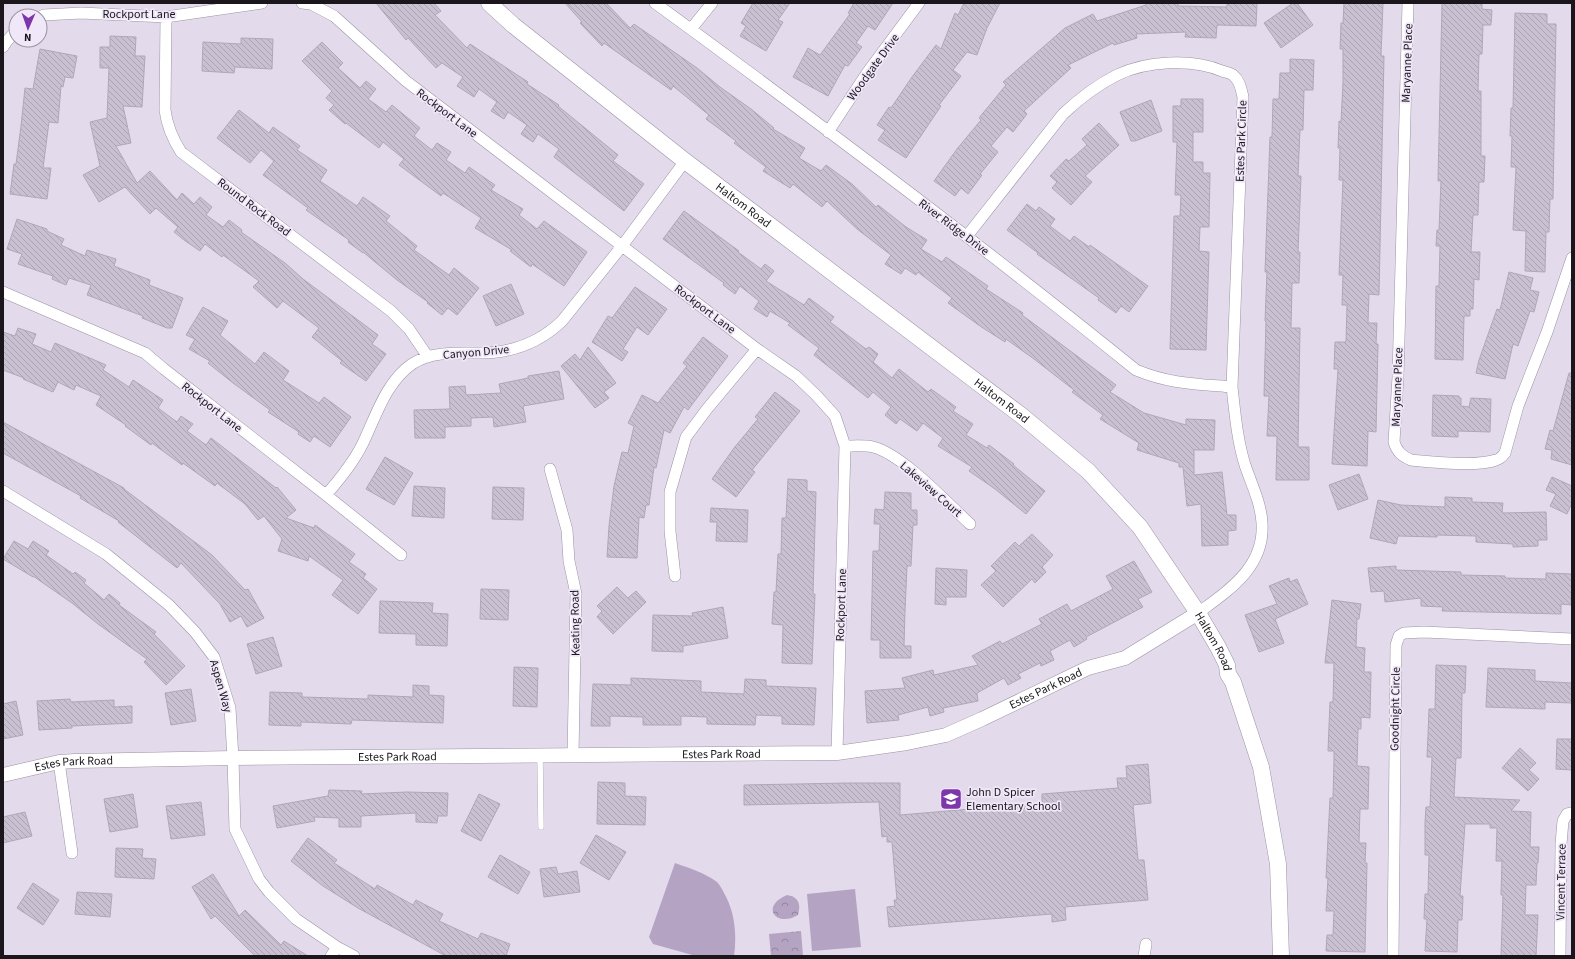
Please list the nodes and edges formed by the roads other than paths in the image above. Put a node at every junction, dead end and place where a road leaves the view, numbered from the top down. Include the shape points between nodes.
1 (262, 3) edge
2 (302, 3) edge
3 (489, 3) edge
4 (655, 3) edge
5 (712, 3) edge
6 (919, 3) edge
7 (1408, 3) edge
8 (48, 15) edge
9 (166, 16) junction
10 (691, 29) junction
11 (828, 132) junction
12 (685, 161) junction
13 (967, 236) junction
14 (622, 246) junction
15 (1572, 258) edge
16 (3, 292) edge
17 (757, 349) junction
18 (428, 357) junction
19 (1232, 386) junction
20 (1237, 431) joint
21 (845, 446) junction
22 (550, 469) dead end
23 (3, 491) edge
24 (326, 495) junction
25 (970, 524) dead end
26 (401, 555) dead end
27 (675, 576) dead end
28 (1198, 612) junction
29 (1572, 639) edge
30 (837, 753) junction
31 (573, 755) junction
32 (540, 756) junction
33 (233, 758) junction
34 (59, 762) junction
35 (3, 775) edge
36 (1572, 813) edge
37 (541, 827) dead end
38 (72, 853) dead end
39 (1146, 944) dead end
40 (334, 952) edge
41 (354, 956) edge
42 (1144, 956) edge
43 (1281, 956) edge
44 (1393, 956) edge
45 (1560, 956) edge

1 - 9 street, Rockport Lane
2 - 14 street, Rockport Lane via 311,4 334,16 406,81
3 - 12 main road, Haltom Road via 513,25
4 - 10 street, River Ridge Drive
5 - 10 street
6 - 11 street, Woodgate Drive via 867,73
7 - 15 street, Maryanne Place via 1394,442 1396,449 1403,456 1411,460 1471,463 1502,458 1506,453 1518,406
8 - 9 street, Rockport Lane via 82,13
9 - 18 street, Round Rock Road via 165,110 172,139 181,152 391,311 409,329
10 - 11 street, River Ridge Drive
11 - 13 street, River Ridge Drive
12 - 14 street, Canyon Drive
12 - 28 main road, Haltom Road via 1022,416 1088,471 1140,527
13 - 19 street, River Ridge Drive via 1136,370 1175,382
13 - 19 street, Estes Park Circle via 1063,114 1098,86 1118,74 1158,64 1194,63 1214,67 1233,75 1241,85 1243,97
14 - 17 street, Rockport Lane
14 - 18 street, Canyon Drive via 562,321 539,339 505,351 460,352
16 - 24 street, Rockport Lane via 145,352
17 - 21 street, Rockport Lane via 796,376 816,395 835,416
17 - 27 street via 686,437 670,492 670,531
18 - 24 street, Canyon Drive via 412,364 396,379 384,397 359,450
19 - 20 street, Estes Park Circle
20 - 28 street, Estes Park Road via 1262,522 1261,543 1254,562 1235,586
21 - 25 street, Lakeview Court via 873,447 892,456
21 - 30 street, Rockport Lane
22 - 31 street, Keating Road via 567,530 569,561 576,594
23 - 33 street, Aspen Way via 106,554 169,605 195,632 214,657 230,708
24 - 26 street, Rockport Lane
28 - 30 street, Estes Park Road via 1125,658 1088,668 946,735
28 - 43 main road, Haltom Road via 1227,665 1261,768 1278,864
29 - 44 street, Goodnight Circle via 1424,632 1404,633 1399,636 1396,645
30 - 31 street, Estes Park Road
31 - 32 street, Estes Park Road
32 - 33 street, Estes Park Road
32 - 37 lane
33 - 34 street, Estes Park Road
33 - 40 street, Aspen Way via 235,829 259,880 296,919
34 - 35 street, Estes Park Road
34 - 38 street
36 - 45 street, Vincent Terrace via 1567,814 1563,821 1561,836
39 - 42 street
40 - 41 street, Aspen Way

